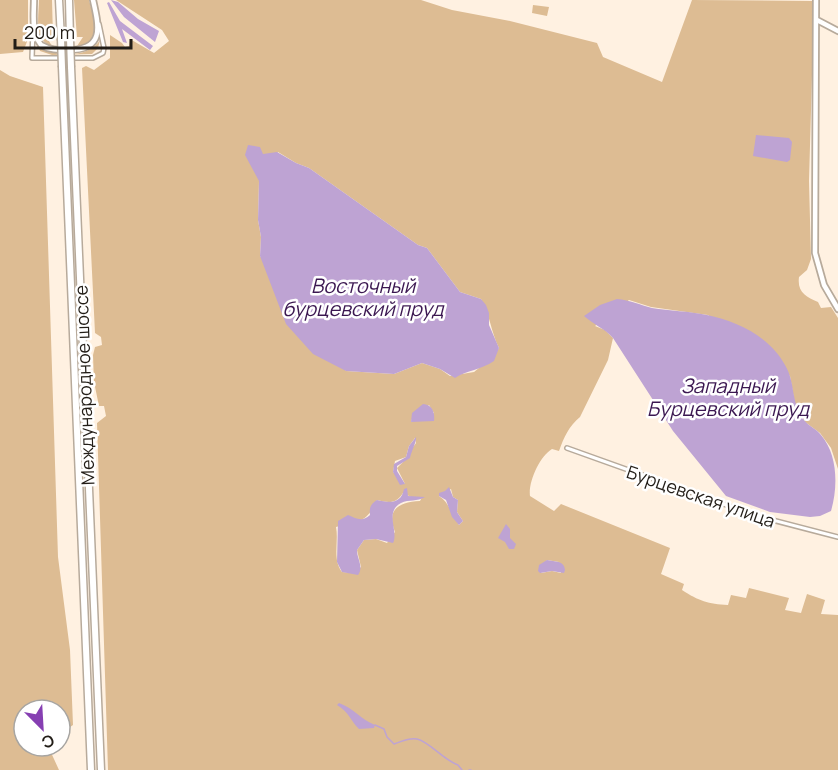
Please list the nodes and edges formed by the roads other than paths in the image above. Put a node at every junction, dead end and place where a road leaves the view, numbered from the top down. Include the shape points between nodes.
1 (34, 0) edge
2 (59, 0) edge
3 (69, 0) edge
4 (93, 0) edge
5 (816, 0) edge
6 (817, 20) junction
7 (33, 23) junction
8 (99, 23) junction
9 (838, 31) edge
10 (838, 309) edge
11 (567, 448) dead end
12 (838, 537) edge
13 (92, 770) edge
14 (101, 770) edge

1 - 7 street
2 - 13 highway, Международное шоссе, bridge
3 - 14 highway, Международное шоссе, bridge
4 - 8 street
5 - 6 street
6 - 9 street
6 - 10 street via 815,253 824,285
7 - 8 street via 40,45 52,50 77,50 94,42
7 - 8 street via 32,58 50,59 99,56 104,48
11 - 12 street, Бурцевская улица via 757,516

